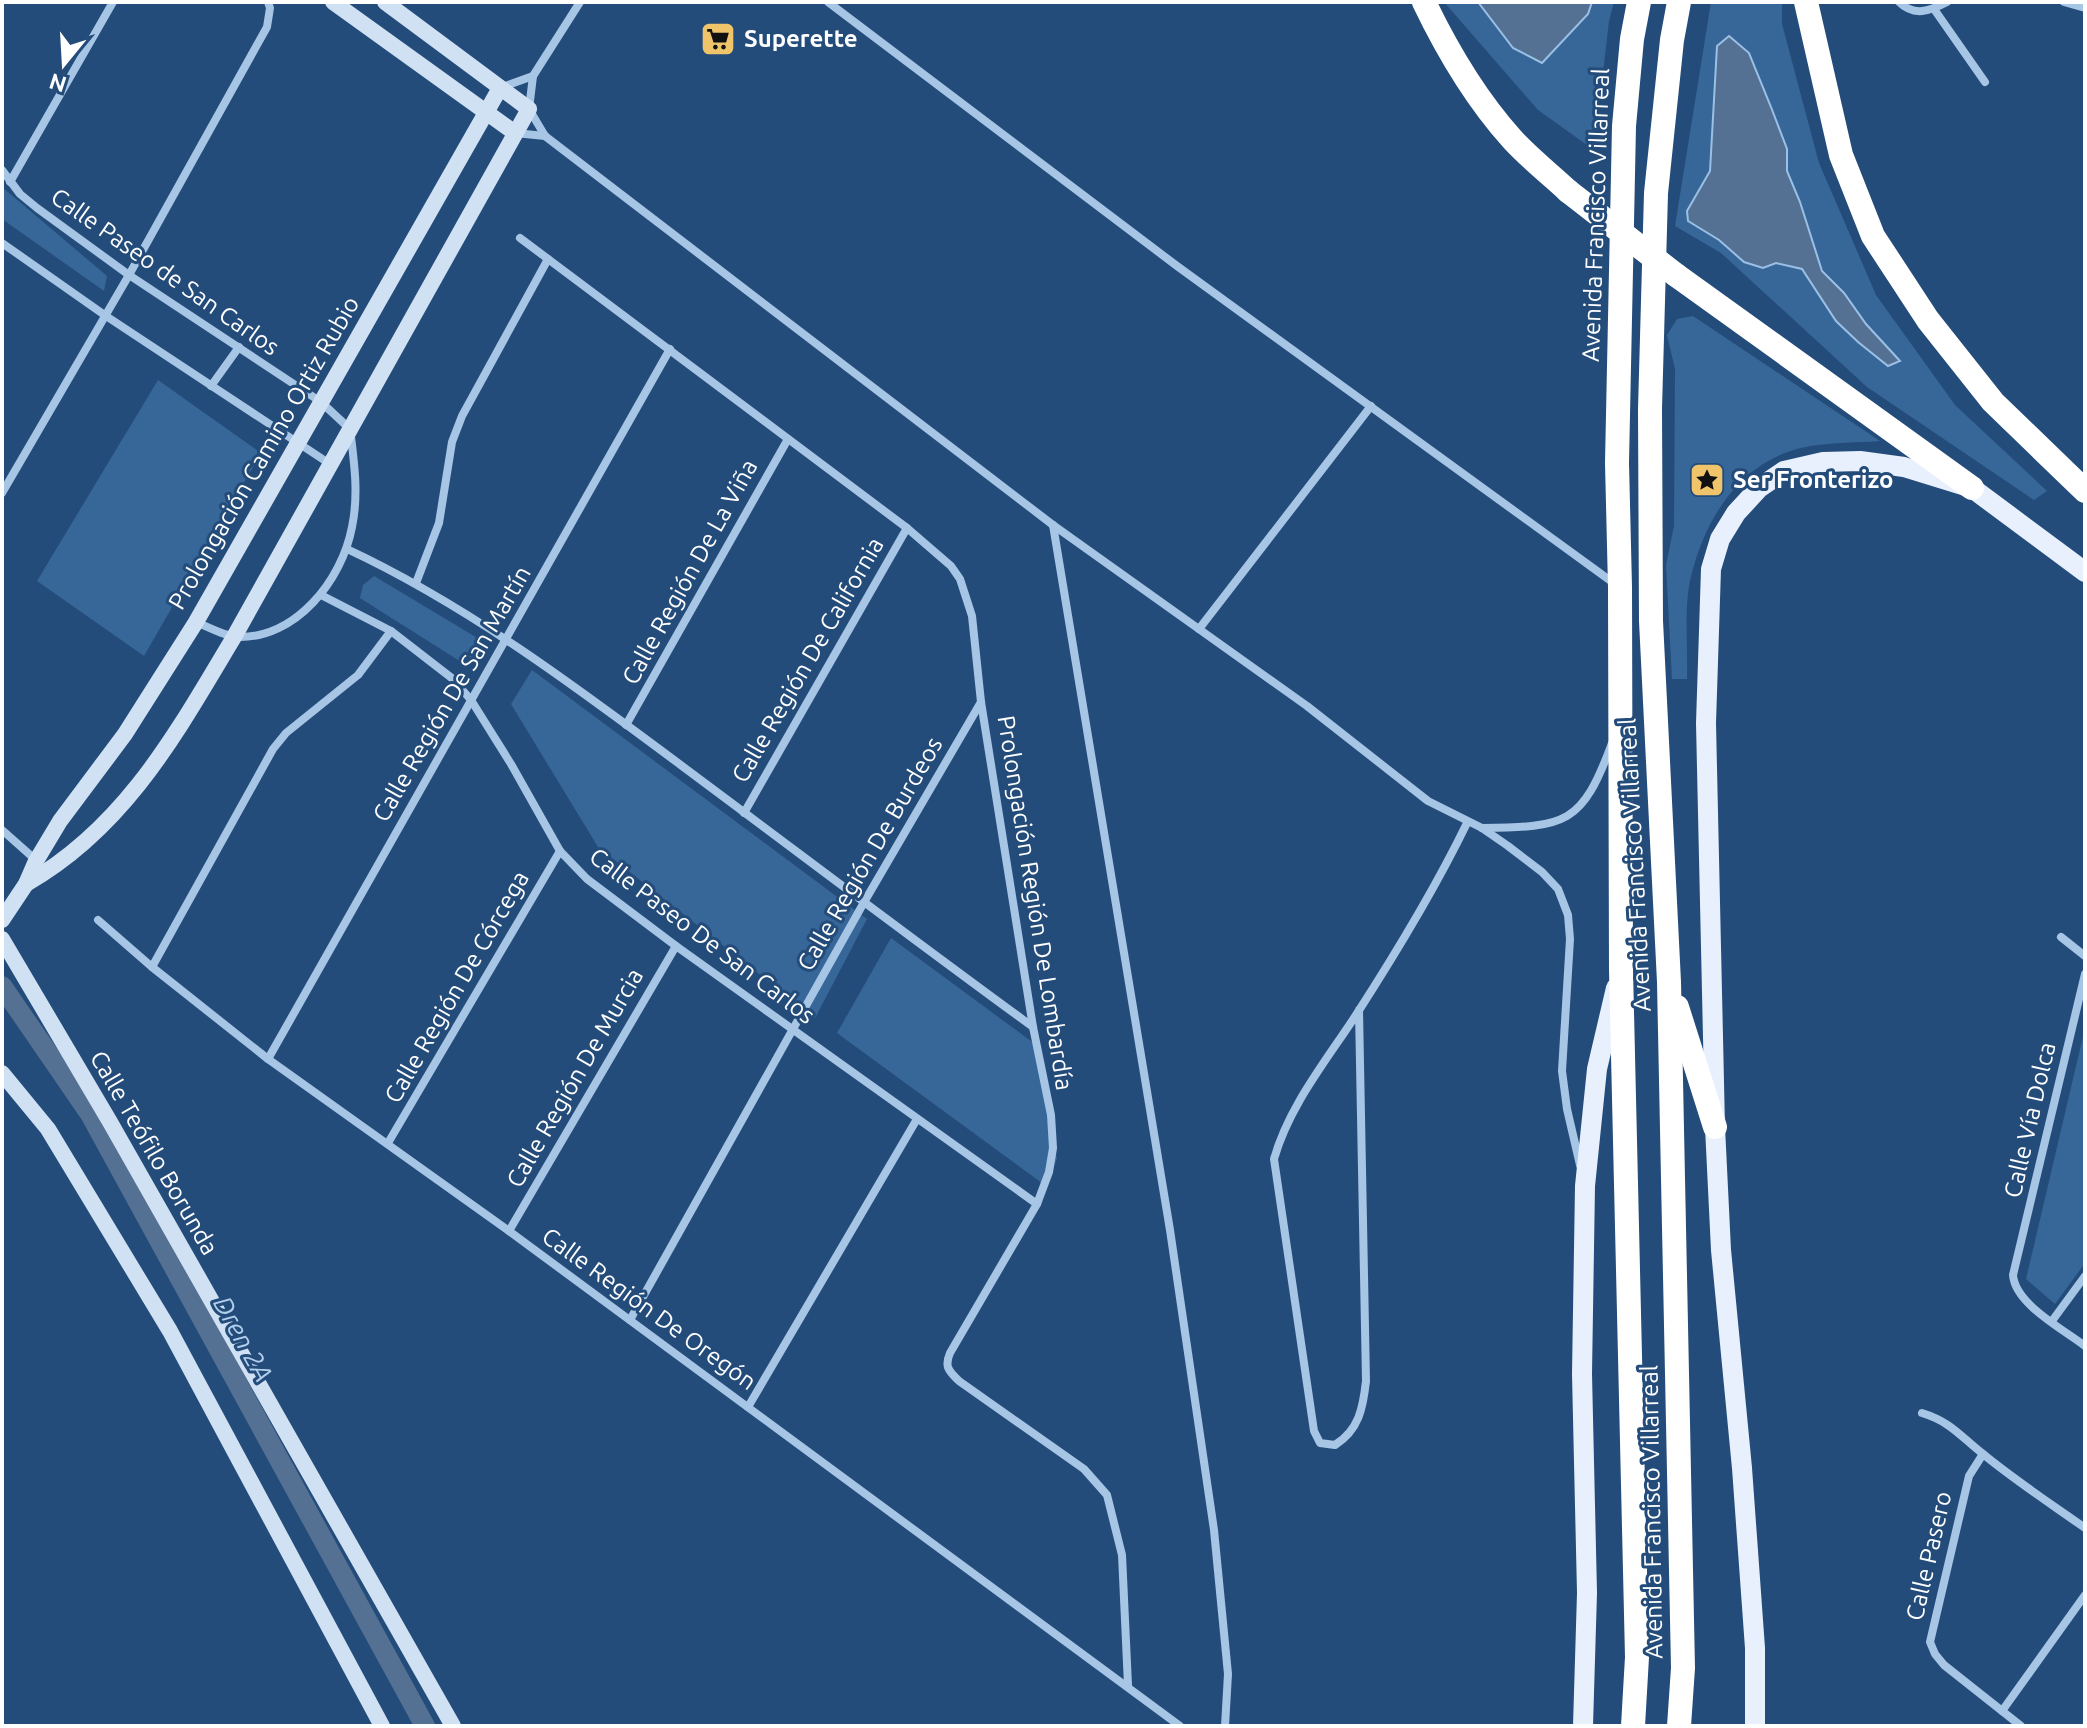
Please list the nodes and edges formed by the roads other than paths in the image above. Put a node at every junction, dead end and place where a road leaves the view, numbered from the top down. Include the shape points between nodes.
1 (113, 2) edge
2 (268, 2) edge
3 (333, 2) edge
4 (385, 2) edge
5 (580, 2) edge
6 (828, 2) edge
7 (1424, 2) edge
8 (1639, 2) edge
9 (1679, 2) edge
10 (1806, 2) edge
11 (1899, 2) edge
12 (1947, 2) edge
13 (2064, 2) edge
14 (2085, 8) edge
15 (1934, 9) junction
16 (533, 76) junction
17 (1985, 82) dead end
18 (500, 88) junction
19 (529, 109) junction
20 (486, 111) junction
21 (515, 133) junction
22 (545, 136) junction
23 (2, 170) edge
24 (10, 182) junction
25 (520, 238) dead end
26 (2, 243) edge
27 (548, 259) junction
28 (129, 275) junction
29 (106, 316) junction
30 (239, 347) junction
31 (670, 349) junction
32 (211, 386) junction
33 (321, 402) junction
34 (1371, 406) junction
35 (350, 429) junction
36 (788, 439) junction
37 (297, 444) junction
38 (330, 464) junction
39 (1972, 488) junction
40 (2085, 491) edge
41 (2, 493) edge
42 (1053, 525) junction
43 (907, 528) junction
44 (347, 549) junction
45 (2085, 572) edge
46 (416, 583) junction
47 (1620, 587) junction
48 (321, 595) junction
49 (196, 622) junction
50 (1199, 629) junction
51 (391, 631) junction
52 (234, 637) junction
53 (505, 641) junction
54 (471, 700) junction
55 (981, 702) junction
56 (626, 725) junction
57 (1619, 725) junction
58 (744, 813) junction
59 (1467, 823) junction
60 (1482, 828) junction
61 (2, 830) edge
62 (560, 851) junction
63 (36, 861) junction
64 (51, 870) junction
65 (26, 884) junction
66 (863, 904) junction
67 (2, 920) edge
68 (98, 920) dead end
69 (2061, 937) dead end
70 (2, 939) edge
71 (676, 946) junction
72 (2085, 956) edge
73 (152, 967) junction
74 (1621, 969) junction
75 (2085, 974) edge
76 (1669, 982) junction
77 (1359, 1010) junction
78 (1033, 1027) junction
79 (793, 1029) junction
80 (268, 1059) junction
81 (2, 1073) edge
82 (917, 1119) junction
83 (1715, 1127) junction
84 (388, 1143) junction
85 (1585, 1186) junction
86 (1037, 1204) junction
87 (509, 1231) junction
88 (2085, 1276) edge
89 (630, 1320) junction
90 (2052, 1321) junction
91 (2085, 1346) edge
92 (748, 1407) junction
93 (1922, 1413) dead end
94 (1983, 1454) junction
95 (2085, 1528) edge
96 (2085, 1595) edge
97 (1128, 1685) junction
98 (2002, 1711) junction
99 (382, 1726) edge
100 (453, 1726) edge
101 (1180, 1726) edge
102 (1225, 1726) edge
103 (1583, 1726) edge
104 (1633, 1726) edge
105 (1679, 1726) edge
106 (1755, 1726) edge
107 (2021, 1726) edge

1 - 24 street
2 - 28 street via 267,27
3 - 20 street
4 - 18 street
5 - 16 street
6 - 34 street
7 - 39 highway, bridge via 1475,89 1513,140 1568,191
8 - 47 highway, Avenida Francisco Villarreal via 1621,195
9 - 76 highway, Avenida Francisco Villarreal via 1656,193 1650,409 1651,621
10 - 40 highway via 1841,155 1873,236 1928,320 1993,402
11 - 15 street via 1916,12
12 - 15 street
13 - 14 street
15 - 17 street
16 - 18 street
16 - 19 street
18 - 19 street
18 - 20 street, Prolongación Camino Ortiz Rubio
19 - 21 street
19 - 22 street
20 - 21 street
20 - 33 street, Prolongación Camino Ortiz Rubio
21 - 22 street
21 - 35 street
22 - 42 street
23 - 24 street, Calle Paseo de San Carlos
24 - 28 street, Calle Paseo de San Carlos
25 - 27 street, Prolongación Región De Lombardía
26 - 29 street
27 - 31 street, Prolongación Región De Lombardía
27 - 46 street via 462,416 452,442 439,523
28 - 29 street
28 - 30 street, Calle Paseo de San Carlos
29 - 32 street
29 - 41 street
30 - 32 street
30 - 33 street, Calle Paseo de San Carlos
31 - 36 street, Prolongación Región De Lombardía
31 - 53 street, Calle Región De San Martín
32 - 37 street
33 - 35 street, Calle Paseo de San Carlos
33 - 37 street, Prolongación Camino Ortiz Rubio
34 - 47 street
34 - 50 street
35 - 38 street
35 - 44 street via 355,499
36 - 43 street, Prolongación Región De Lombardía
36 - 56 street, Calle Región De La Viña
37 - 38 street
37 - 49 street, Prolongación Camino Ortiz Rubio
38 - 52 street
39 - 45 main road
39 - 83 main road via 1878,462 1823,462 1784,471 1759,488 1720,539 1711,569 1706,723
42 - 50 street
42 - 102 street via 1212,1514 1225,1619
43 - 55 street, Prolongación Región De Lombardía via 960,579 972,616
43 - 58 street, Calle Región De California
44 - 46 street
44 - 48 street
46 - 53 street
47 - 57 highway, Avenida Francisco Villarreal
48 - 51 street, Calle Paseo De San Carlos
48 - 52 street via 279,627
49 - 52 street
49 - 63 street, Prolongación Camino Ortiz Rubio
50 - 59 street via 1428,801
51 - 54 street, Calle Paseo De San Carlos via 442,669
51 - 73 street via 358,675 273,749
52 - 64 street via 141,785 91,839
53 - 54 street, Calle Región De San Martín
53 - 56 street
54 - 62 street, Calle Paseo De San Carlos
54 - 80 street, Calle Región De San Martín
55 - 66 street, Calle Región De Burdeos
55 - 78 street, Prolongación Región De Lombardía
56 - 58 street
57 - 60 street via 1588,799 1575,812 1538,825
57 - 74 highway, Avenida Francisco Villarreal
58 - 66 street
59 - 60 street
59 - 77 street
60 - 85 street via 1542,872 1558,889 1568,915 1562,1071
61 - 63 street
62 - 71 street, Calle Paseo De San Carlos via 587,879
62 - 84 street, Calle Región De Córcega
63 - 64 street
63 - 65 street, Prolongación Camino Ortiz Rubio
64 - 65 street
65 - 67 street, Prolongación Camino Ortiz Rubio
66 - 78 street
66 - 79 street, Calle Región De Burdeos
68 - 73 street, Calle Región De Oregón
69 - 72 street
70 - 100 street, Calle Teófilo Borunda
71 - 79 street, Calle Paseo De San Carlos
71 - 87 street, Calle Región De Murcia
73 - 80 street, Calle Región De Oregón
74 - 85 main road via 1597,1069
74 - 104 highway, Avenida Francisco Villarreal via 1637,1657
75 - 90 street, Calle Vía Dolca via 2013,1275 2021,1298
76 - 83 highway
76 - 105 highway, Avenida Francisco Villarreal via 1683,1668
77 - 77 street via 1287,1120 1274,1159 1314,1431 1320,1443 1335,1445 1357,1423 1366,1381
78 - 86 street, Prolongación Región De Lombardía via 1053,1148
79 - 82 street, Calle Paseo De San Carlos
79 - 89 street, Calle Región De Burdeos
80 - 84 street, Calle Región De Oregón
81 - 99 street via 48,1129 170,1331
82 - 86 street, Calle Paseo De San Carlos
82 - 92 street
83 - 106 main road via 1755,1648
84 - 87 street, Calle Región De Oregón
85 - 103 main road
86 - 97 street, Prolongación Región De Lombardía via 946,1361 948,1370 1084,1469 1107,1495 1122,1555
87 - 89 street, Calle Región De Oregón
88 - 90 street
89 - 92 street, Calle Región De Oregón
90 - 91 street
92 - 97 street, Calle Región De Oregón
93 - 94 street via 1954,1427
94 - 95 street
94 - 98 street, Calle Pasero via 1969,1476 1930,1642 1944,1665
96 - 98 street
97 - 101 street, Calle Región De Oregón
98 - 107 street, Calle Pasero

